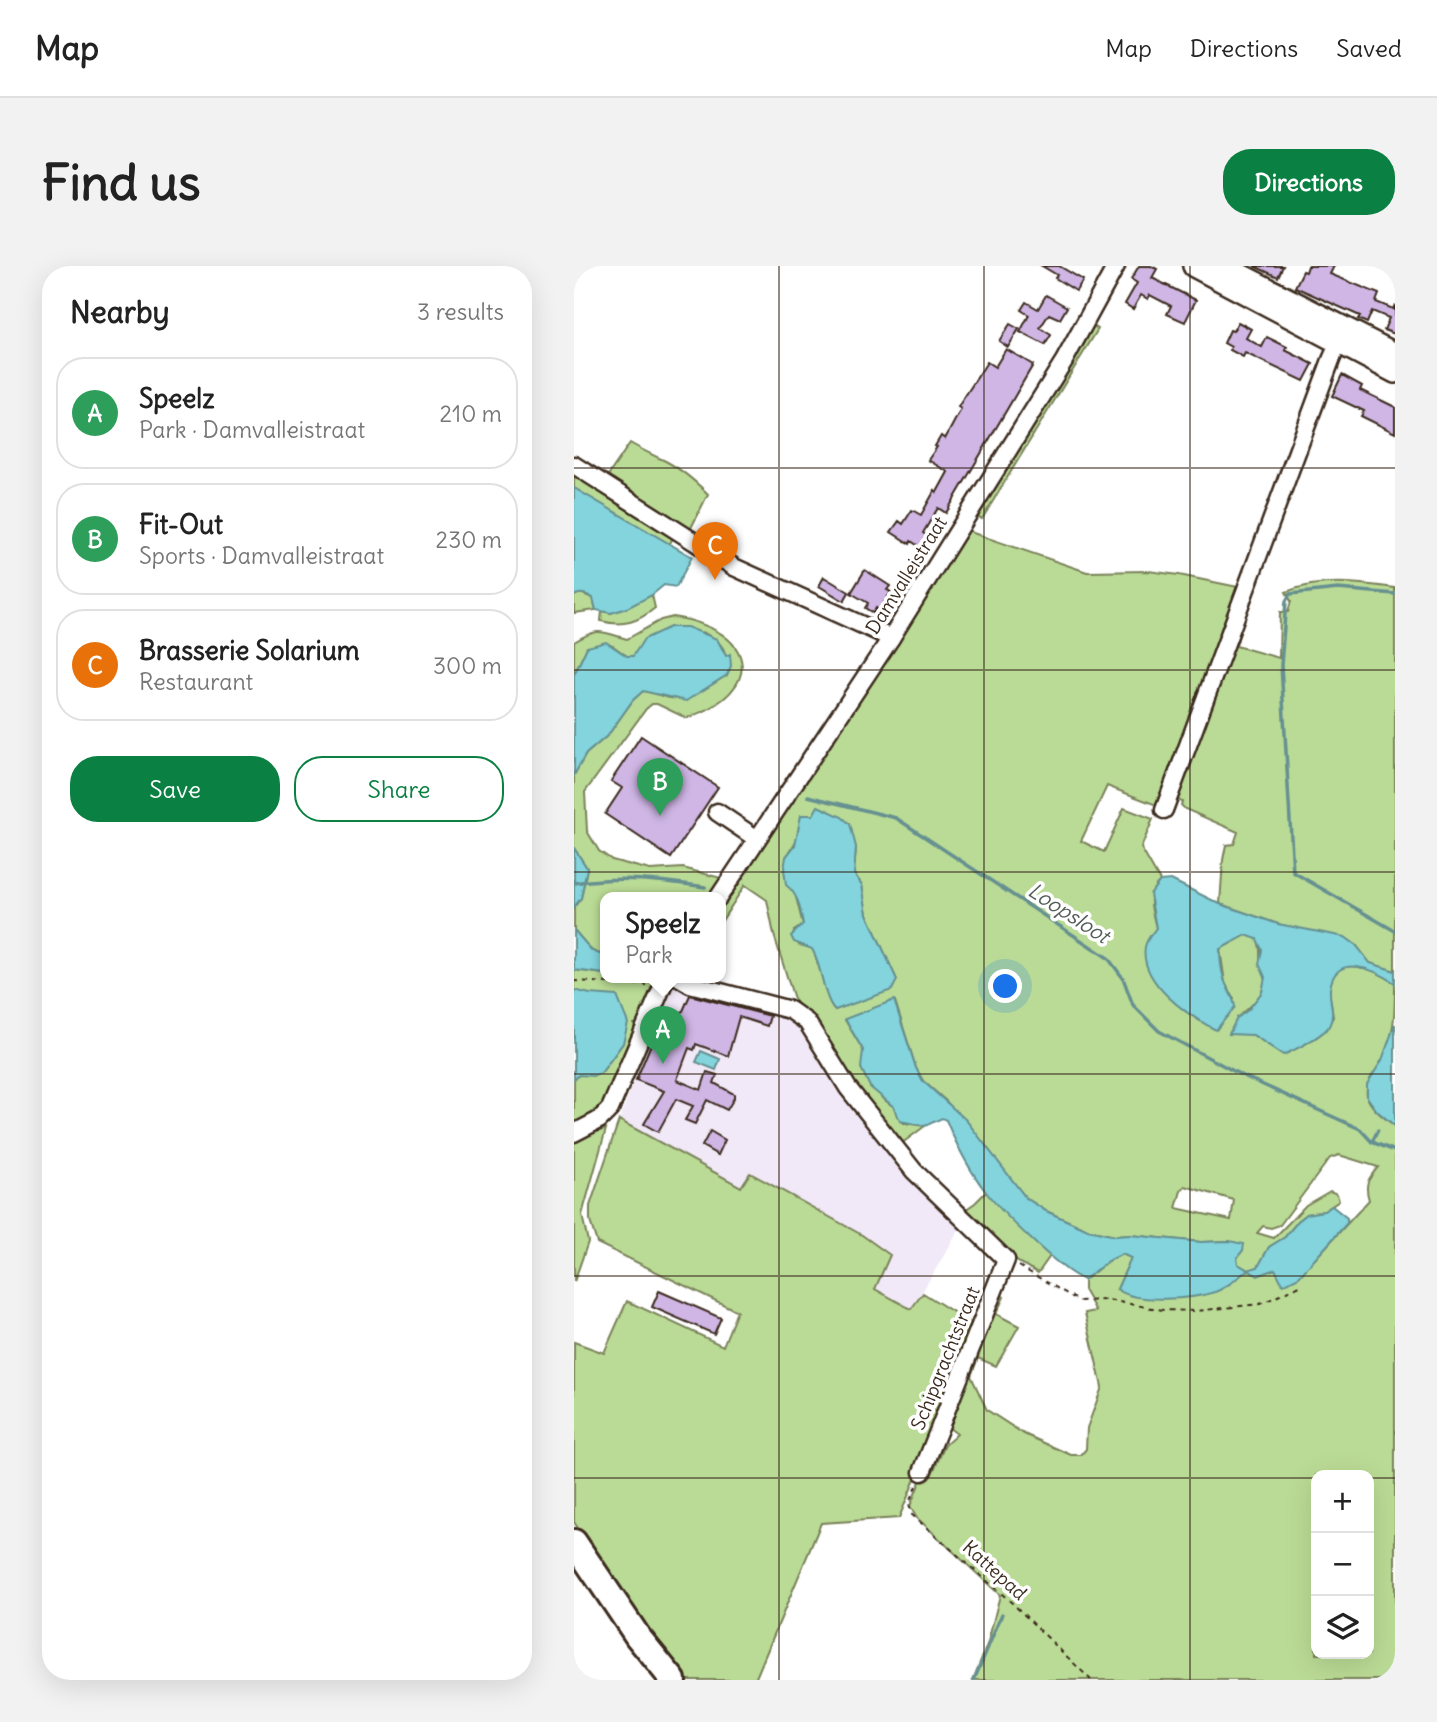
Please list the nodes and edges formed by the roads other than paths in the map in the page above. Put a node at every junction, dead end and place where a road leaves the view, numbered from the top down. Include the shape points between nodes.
1 (1116, 266) edge
2 (1194, 266) edge
3 (1223, 266) edge
4 (1342, 335) junction
5 (1395, 354) edge
6 (1395, 372) edge
7 (574, 465) edge
8 (891, 638) junction
9 (1164, 810) dead end
10 (717, 812) dead end
11 (757, 839) junction
12 (722, 892) edge
13 (664, 983) edge
14 (688, 983) edge
15 (574, 1133) edge
16 (922, 1472) road end
17 (574, 1542) edge
18 (673, 1680) edge

1 - 8 street, Damvalleistraat via 1064,361
2 - 4 main road
3 - 4 main road
4 - 5 main road
4 - 6 main road
4 - 9 street
7 - 8 street via 734,567
8 - 11 street, Damvalleistraat
10 - 11 street
11 - 12 street, Damvalleistraat
13 - 15 street via 610,1109
14 - 16 street, Schipgrachtstraat via 790,1010 807,1022 849,1088 914,1171 1006,1260
17 - 18 highway

